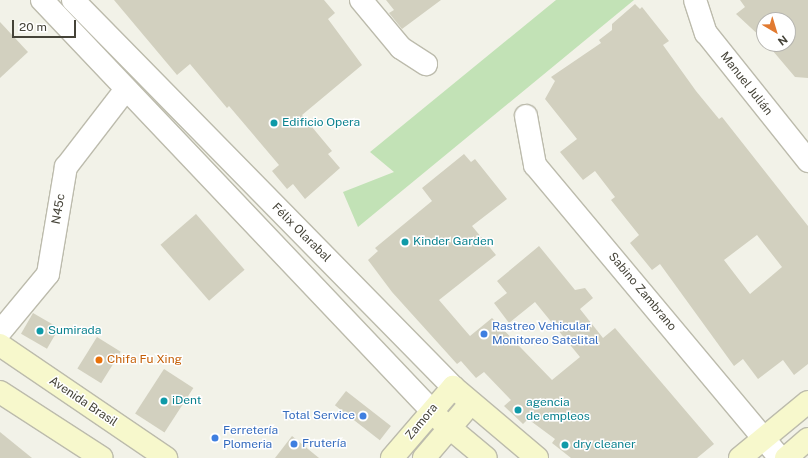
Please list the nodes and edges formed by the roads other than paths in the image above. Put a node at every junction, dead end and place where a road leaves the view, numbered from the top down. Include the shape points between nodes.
1 (42, 0) edge
2 (73, 0) edge
3 (361, 0) edge
4 (695, 0) edge
5 (426, 64) dead end
6 (126, 89) junction
7 (526, 116) dead end
8 (808, 161) edge
9 (0, 332) edge
10 (0, 345) edge
11 (453, 387) junction
12 (0, 392) edge
13 (808, 402) edge
14 (471, 403) junction
15 (432, 411) junction
16 (449, 428) junction
17 (764, 438) junction
18 (808, 439) edge
19 (102, 458) edge
20 (166, 458) edge
21 (392, 458) edge
22 (424, 458) edge
23 (486, 458) edge
24 (537, 458) edge
25 (740, 458) edge
26 (780, 458) edge
27 (786, 458) edge

1 - 6 street
2 - 11 street, Félix Olarabal
3 - 5 street via 401,48
4 - 8 street, Manuel Julián via 706,33
6 - 9 street, N45c via 66,167 48,274
6 - 15 street
7 - 17 street, Sabino Zambrano via 535,165
10 - 20 street, Avenida Brasil
11 - 14 street, Félix Olarabal
11 - 15 street, Zamora
12 - 19 street
13 - 17 street
14 - 16 street, Zamora
14 - 24 street, Félix Olarabal
15 - 16 street
15 - 21 street, Zamora
16 - 22 street, Zamora
16 - 23 street
17 - 25 street
17 - 26 street, Sabino Zambrano
18 - 27 street

